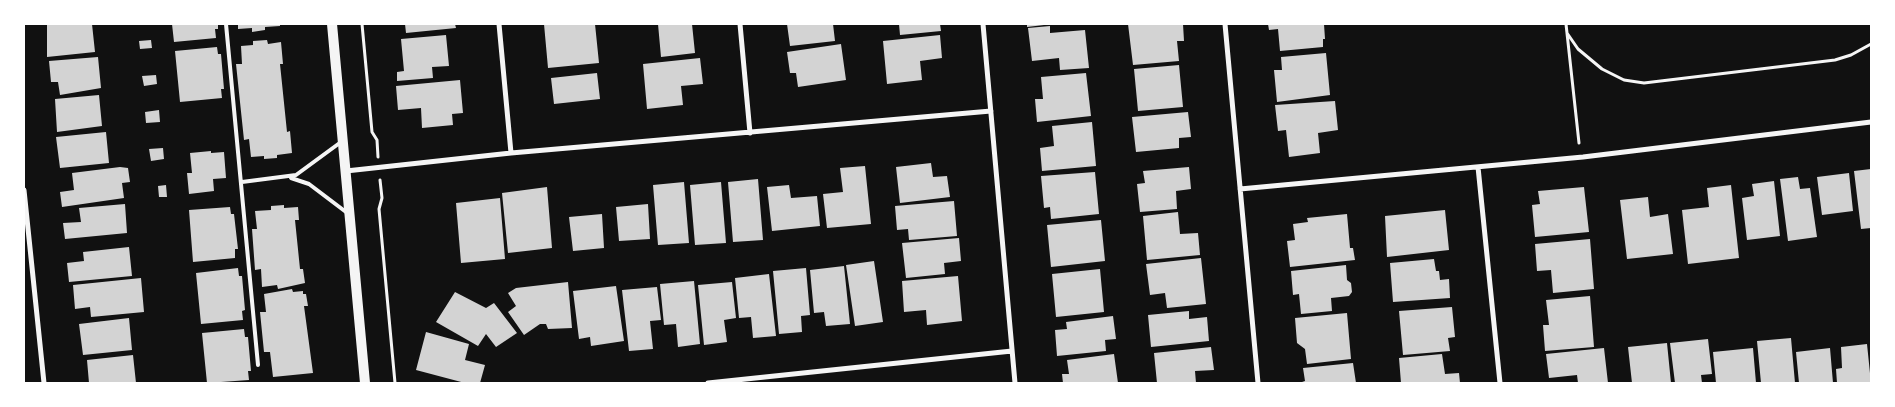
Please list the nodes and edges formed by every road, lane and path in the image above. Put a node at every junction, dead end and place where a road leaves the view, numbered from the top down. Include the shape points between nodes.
1 (226, 24) edge
2 (332, 24) edge
3 (362, 24) edge
4 (499, 24) edge
5 (740, 24) edge
6 (983, 24) edge
7 (1225, 24) edge
8 (1566, 24) edge
9 (1567, 32) junction
10 (1871, 44) edge
11 (992, 111) junction
12 (1871, 122) edge
13 (750, 133) junction
14 (343, 141) junction
15 (376, 142) dead end
16 (1580, 143) dead end
17 (511, 153) junction
18 (1478, 167) junction
19 (346, 171) junction
20 (289, 177) junction
21 (242, 182) junction
22 (1240, 189) junction
23 (24, 190) edge
24 (382, 198) dead end
25 (350, 214) junction
26 (1012, 352) junction
27 (258, 365) dead end
28 (44, 383) edge
29 (364, 383) edge
30 (395, 383) edge
31 (708, 383) edge
32 (1014, 383) edge
33 (1258, 383) edge
34 (1500, 383) edge

1 - 21 lane
2 - 14 main road
3 - 15 path via 372,132
4 - 17 street
5 - 13 street
6 - 11 street
7 - 22 street
8 - 9 path
9 - 10 path via 1578,49 1602,69 1624,80 1644,83 1835,60
9 - 16 path
11 - 13 street
11 - 26 street
12 - 18 street
13 - 17 street
14 - 19 main road
14 - 20 lane via 303,172
17 - 19 street
18 - 22 street
18 - 34 street
19 - 25 main road
20 - 21 lane
20 - 25 lane via 309,184
21 - 27 lane
22 - 33 street
23 - 28 street
24 - 30 path via 380,209
25 - 29 main road
26 - 31 street
26 - 32 street

